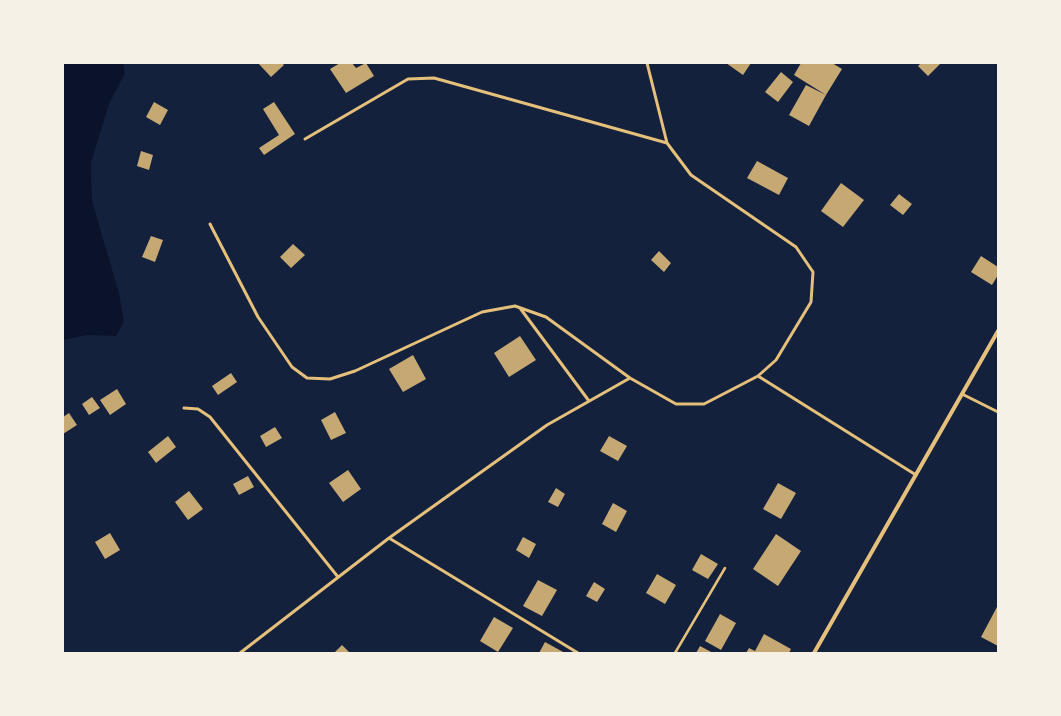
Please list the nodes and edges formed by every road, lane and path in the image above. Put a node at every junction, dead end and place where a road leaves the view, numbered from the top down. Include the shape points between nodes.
1 (647, 63) edge
2 (304, 139) dead end
3 (667, 143) junction
4 (210, 224) dead end
5 (520, 308) junction
6 (998, 331) edge
7 (758, 376) junction
8 (630, 378) junction
9 (962, 394) junction
10 (589, 401) junction
11 (184, 408) dead end
12 (998, 412) edge
13 (916, 475) junction
14 (389, 538) junction
15 (725, 568) dead end
16 (338, 577) junction
17 (241, 652) edge
18 (247, 653) edge
19 (578, 653) edge
20 (675, 653) edge
21 (814, 653) edge

1 - 3 lane
2 - 3 lane via 408,79 434,78
3 - 7 lane via 692,175 796,247 813,272 811,302 776,360
4 - 5 lane via 258,318 292,367 308,378 330,379 355,371 482,312 515,306
5 - 8 lane via 546,316
5 - 10 lane
6 - 9 street
7 - 8 lane via 704,404 676,404
7 - 13 lane
8 - 10 lane
9 - 12 lane
9 - 13 street
10 - 14 lane via 547,425
11 - 16 lane via 198,409 210,417
13 - 21 street
14 - 16 lane
14 - 19 lane
15 - 20 path
16 - 17 lane
17 - 18 lane

